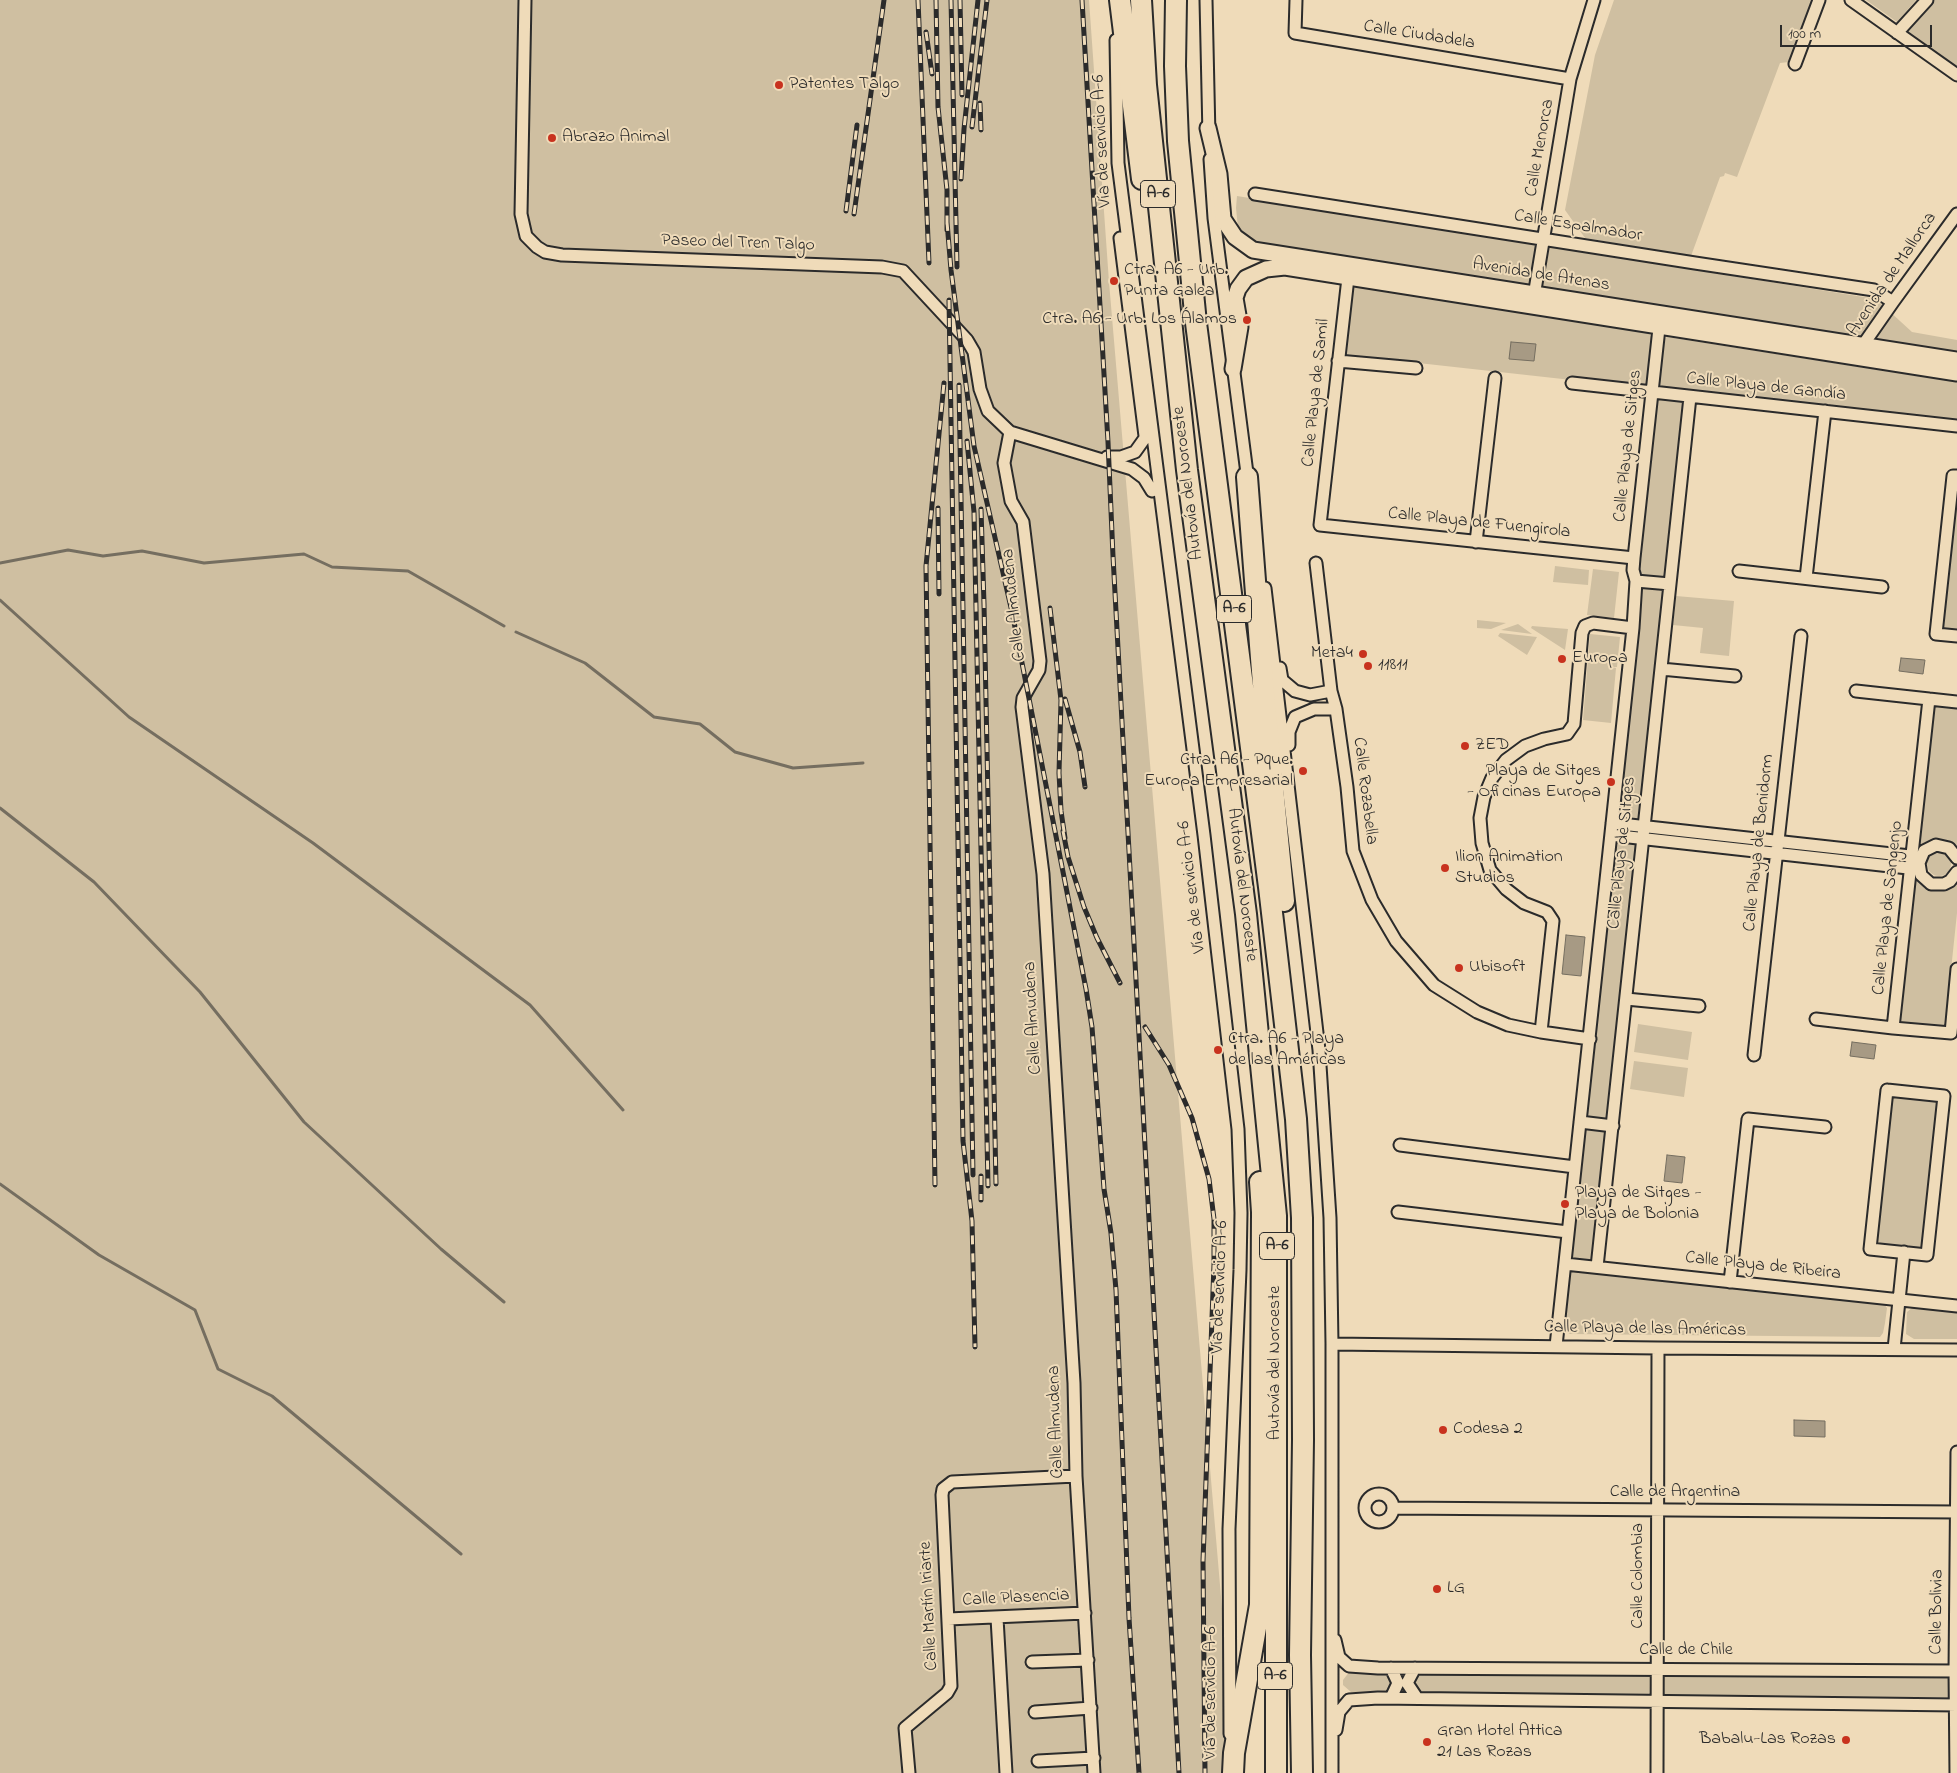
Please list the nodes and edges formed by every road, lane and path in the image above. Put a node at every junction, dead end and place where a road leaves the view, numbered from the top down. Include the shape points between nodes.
1 (525, 0) edge
2 (1115, 0) edge
3 (1120, 0) edge
4 (1141, 0) edge
5 (1176, 0) edge
6 (1206, 0) edge
7 (1296, 0) edge
8 (1594, 0) edge
9 (1819, 0) edge
10 (1851, 0) edge
11 (1927, 0) edge
12 (1897, 33) junction
13 (1795, 64) dead end
14 (1957, 75) edge
15 (1570, 79) junction
16 (1208, 128) junction
17 (1118, 163) junction
18 (1255, 194) dead end
19 (1957, 214) edge
20 (1543, 238) junction
21 (1348, 271) junction
22 (1533, 299) junction
23 (1893, 302) junction
24 (1660, 320) junction
25 (1862, 351) junction
26 (1957, 360) edge
27 (1338, 361) junction
28 (1416, 368) dead end
29 (1234, 369) junction
30 (1957, 373) edge
31 (1495, 378) dead end
32 (1572, 383) dead end
33 (1178, 388) junction
34 (1652, 392) junction
35 (1690, 397) junction
36 (1825, 411) junction
37 (1957, 426) edge
38 (1010, 432) junction
39 (1145, 438) junction
40 (1096, 456) junction
41 (1957, 476) edge
42 (1247, 478) junction
43 (1152, 491) junction
44 (1320, 525) joint
45 (1476, 542) junction
46 (1634, 558) junction
47 (1262, 561) junction
48 (1316, 563) dead end
49 (1739, 571) dead end
50 (1806, 578) junction
51 (1171, 580) junction
52 (1636, 581) junction
53 (1670, 584) junction
54 (1882, 587) dead end
55 (1633, 628) junction
56 (1801, 636) dead end
57 (1957, 636) edge
58 (1660, 668) junction
59 (1735, 676) dead end
60 (1331, 691) junction
61 (1856, 691) dead end
62 (1929, 698) junction
63 (1957, 702) edge
64 (1336, 709) junction
65 (1612, 823) junction
66 (1643, 833) junction
67 (1611, 835) junction
68 (1778, 841) junction
69 (1295, 854) junction
70 (1776, 854) junction
71 (1957, 858) edge
72 (1916, 863) junction
73 (1957, 872) edge
74 (1246, 914) junction
75 (1957, 969) edge
76 (1626, 999) junction
77 (1699, 1006) dead end
78 (1816, 1019) dead end
79 (1893, 1028) junction
80 (1541, 1032) junction
81 (1590, 1039) junction
82 (1754, 1055) dead end
83 (1580, 1122) junction
84 (1612, 1126) junction
85 (1825, 1127) dead end
86 (1400, 1146) dead end
87 (1575, 1167) junction
88 (1398, 1212) dead end
89 (1302, 1218) junction
90 (1568, 1232) junction
91 (1904, 1252) junction
92 (1565, 1264) junction
93 (1597, 1267) junction
94 (1730, 1282) junction
95 (1899, 1299) junction
96 (1957, 1306) edge
97 (1332, 1344) junction
98 (1556, 1346) junction
99 (1658, 1348) junction
100 (1894, 1349) junction
101 (1957, 1350) edge
102 (1957, 1452) edge
103 (1076, 1476) junction
104 (1393, 1508) dead end
105 (1657, 1510) junction
106 (1957, 1512) edge
107 (1085, 1613) junction
108 (997, 1618) junction
109 (948, 1619) junction
110 (1331, 1620) junction
111 (1088, 1660) junction
112 (1032, 1662) dead end
113 (1391, 1668) junction
114 (1415, 1668) junction
115 (1656, 1669) junction
116 (1956, 1671) edge
117 (1391, 1698) junction
118 (1417, 1698) junction
119 (1656, 1700) junction
120 (1956, 1705) edge
121 (1091, 1708) junction
122 (1035, 1712) dead end
123 (1331, 1756) junction
124 (1094, 1758) junction
125 (1038, 1761) dead end
126 (909, 1773) edge
127 (1006, 1773) edge
128 (1094, 1773) edge
129 (1231, 1773) edge
130 (1276, 1773) edge
131 (1302, 1773) edge
132 (1332, 1773) edge
133 (1657, 1773) edge
134 (1956, 1773) edge

1 - 38 street, Paseo del Tren Talgo via 522,214 523,230 531,243 545,252 562,255 882,267 903,271 967,340 974,352 980,389 988,411
2 - 17 street, Vía de servicio A-6
3 - 33 highway via 1159,327
4 - 33 highway, Autovía del Noroeste / A-6 via 1146,85
5 - 89 highway, Autovía del Noroeste / A-6 via 1178,141 1195,314 1269,887 1296,1118
6 - 16 street
7 - 15 street, Calle Ciudadela via 1295,33
8 - 15 street, Calle Menorca
9 - 13 street
10 - 12 street
11 - 12 street
12 - 14 street
15 - 20 street, Calle Menorca
16 - 21 main road, Avenida de Atenas via 1219,174 1222,219 1235,236 1253,250
16 - 29 street via 1214,218
17 - 39 street via 1118,220
17 - 51 street, Vía de servicio A-6
18 - 20 street, Calle Espalmador
19 - 23 street, Avenida de Mallorca
20 - 22 street, Calle Menorca
20 - 23 street, Calle Espalmador via 1874,290
21 - 22 main road, Avenida de Atenas
21 - 27 street, Calle Playa de Samil
21 - 29 main road, Avenida de Atenas via 1285,267 1266,269 1246,278 1235,298 1240,327
22 - 24 main road, Avenida de Atenas
23 - 25 street, Avenida de Mallorca
24 - 25 main road, Avenida de Atenas
24 - 34 street, Calle Playa de Sitges
25 - 26 main road, Avenida de Atenas
25 - 30 main road, Avenida de Atenas
27 - 28 street
27 - 44 street, Calle Playa de Samil
29 - 42 street
31 - 45 street
32 - 34 street, Calle Playa de Gandía
33 - 74 highway, Autovía del Noroeste / A-6
34 - 35 street, Calle Playa de Gandía
34 - 46 street, Calle Playa de Sitges
35 - 36 street, Calle Playa de Gandía
35 - 53 street, Calle Playa de Sitges
36 - 37 street, Calle Playa de Gandía
36 - 50 street
38 - 40 street, Paseo del Tren Talgo
38 - 103 street, Calle Almudena via 1004,463 1011,501 1023,522 1040,661 1022,707 1043,874 1074,1382
39 - 40 street, Paseo del Tren Talgo via 1135,452 1121,457
39 - 43 street
40 - 43 street, Paseo del Tren Talgo via 1132,469 1144,478
41 - 57 street via 1954,476 1936,634
42 - 47 street
42 - 89 highway via 1263,684 1308,1111 1311,1163
43 - 51 street
44 - 45 street, Calle Playa de Fuengirola
45 - 46 street, Calle Playa de Fuengirola
46 - 52 street, Calle Playa de Sitges
47 - 60 street via 1282,680 1295,691 1310,695
47 - 69 street
48 - 60 street, Calle Rozabella
49 - 50 street
50 - 54 street
51 - 129 street, Vía de servicio A-6 via 1238,1130 1240,1270 1229,1529
52 - 53 street
52 - 55 street, Calle Playa de Sitges
53 - 58 street, Calle Playa de Sitges
55 - 65 street, Calle Playa de Sitges
55 - 80 street via 1593,623 1586,626 1582,633 1574,724 1567,734 1525,746 1506,760 1492,778 1484,797 1480,818 1482,843 1490,870 1506,889 1524,903 1547,912 1553,921
56 - 68 street, Calle Playa de Benidorm
58 - 59 street
58 - 66 street, Calle Playa de Sitges
60 - 64 street, Calle Rozabella
61 - 62 street
62 - 63 street
62 - 72 street, Calle Playa de Sangenjo
64 - 69 street via 1314,709 1295,717 1289,732
64 - 80 street, Calle Rozabella via 1353,851 1372,900 1396,941 1434,984 1477,1012 1508,1025
65 - 66 street
65 - 67 street, Calle Playa de Sitges
66 - 67 street
66 - 68 street
66 - 70 street
66 - 76 street, Calle Playa de Sitges
67 - 81 street, Calle Playa de Sitges
68 - 70 street, Calle Playa de Benidorm
68 - 72 street
69 - 97 street via 1319,1050 1330,1218
70 - 72 street
70 - 82 street, Calle Playa de Benidorm
71 - 72 street via 1954,852 1942,846 1930,847
72 - 73 street via 1926,880 1938,885 1950,881
72 - 79 street, Calle Playa de Sangenjo
74 - 129 highway via 1240,970 1256,1113 1262,1212 1260,1605
74 - 130 highway, Autovía del Noroeste / A-6 via 1276,1216
75 - 79 street via 1951,1033
76 - 77 street
76 - 84 street, Calle Playa de Sitges
78 - 79 street
80 - 81 street, Calle Rozabella
81 - 83 street, Calle Playa de Sitges
83 - 84 street
83 - 87 street, Calle Playa de Sitges
84 - 93 street, Calle Playa de Sitges
85 - 94 street via 1748,1119
86 - 87 street
87 - 90 street, Calle Playa de Sitges
88 - 90 street
89 - 131 highway, Autovía del Noroeste / A-6
90 - 92 street, Calle Playa de Sitges
91 - 91 street via 1927,1255 1944,1096 1887,1090 1870,1249
91 - 95 street
92 - 93 street, Calle Playa de Ribeira
92 - 98 street, Calle Playa de Sitges
93 - 94 street, Calle Playa de Ribeira
94 - 95 street, Calle Playa de Ribeira
95 - 96 street, Calle Playa de Ribeira
95 - 100 street
97 - 98 street, Calle Playa de las Américas
97 - 110 street
98 - 99 street, Calle Playa de las Américas
99 - 100 street, Calle Playa de las Américas
99 - 105 street, Calle Colombia
100 - 101 street, Calle Playa de las Américas
102 - 106 street, Calle Bolivia
103 - 107 street, Calle Almudena
103 - 109 street, Calle Martín Iriarte via 952,1482 946,1485 942,1495
104 - 105 street, Calle de Argentina
105 - 106 street, Calle de Argentina
105 - 115 street, Calle Colombia
106 - 116 street, Calle Bolivia
107 - 108 street, Calle Plasencia
107 - 111 street, Calle Almudena
108 - 109 street, Calle Plasencia
108 - 127 street
109 - 126 street, Calle Martín Iriarte via 951,1686 906,1728
110 - 113 street, Calle de Chile via 1339,1657 1349,1666
110 - 123 street
111 - 112 street
111 - 121 street, Calle Almudena
113 - 114 street, Calle de Chile
113 - 117 street via 1398,1683
114 - 115 street, Calle de Chile
114 - 118 street via 1407,1683
115 - 116 street, Calle de Chile
115 - 119 street, Calle Colombia
116 - 120 street, Calle Bolivia
117 - 118 street
117 - 123 street via 1349,1700 1339,1712
118 - 119 street
119 - 120 street
119 - 133 street, Calle Colombia
120 - 134 street, Calle Bolivia
121 - 122 street
121 - 124 street, Calle Almudena
123 - 132 street
124 - 125 street
124 - 128 street, Calle Almudena

